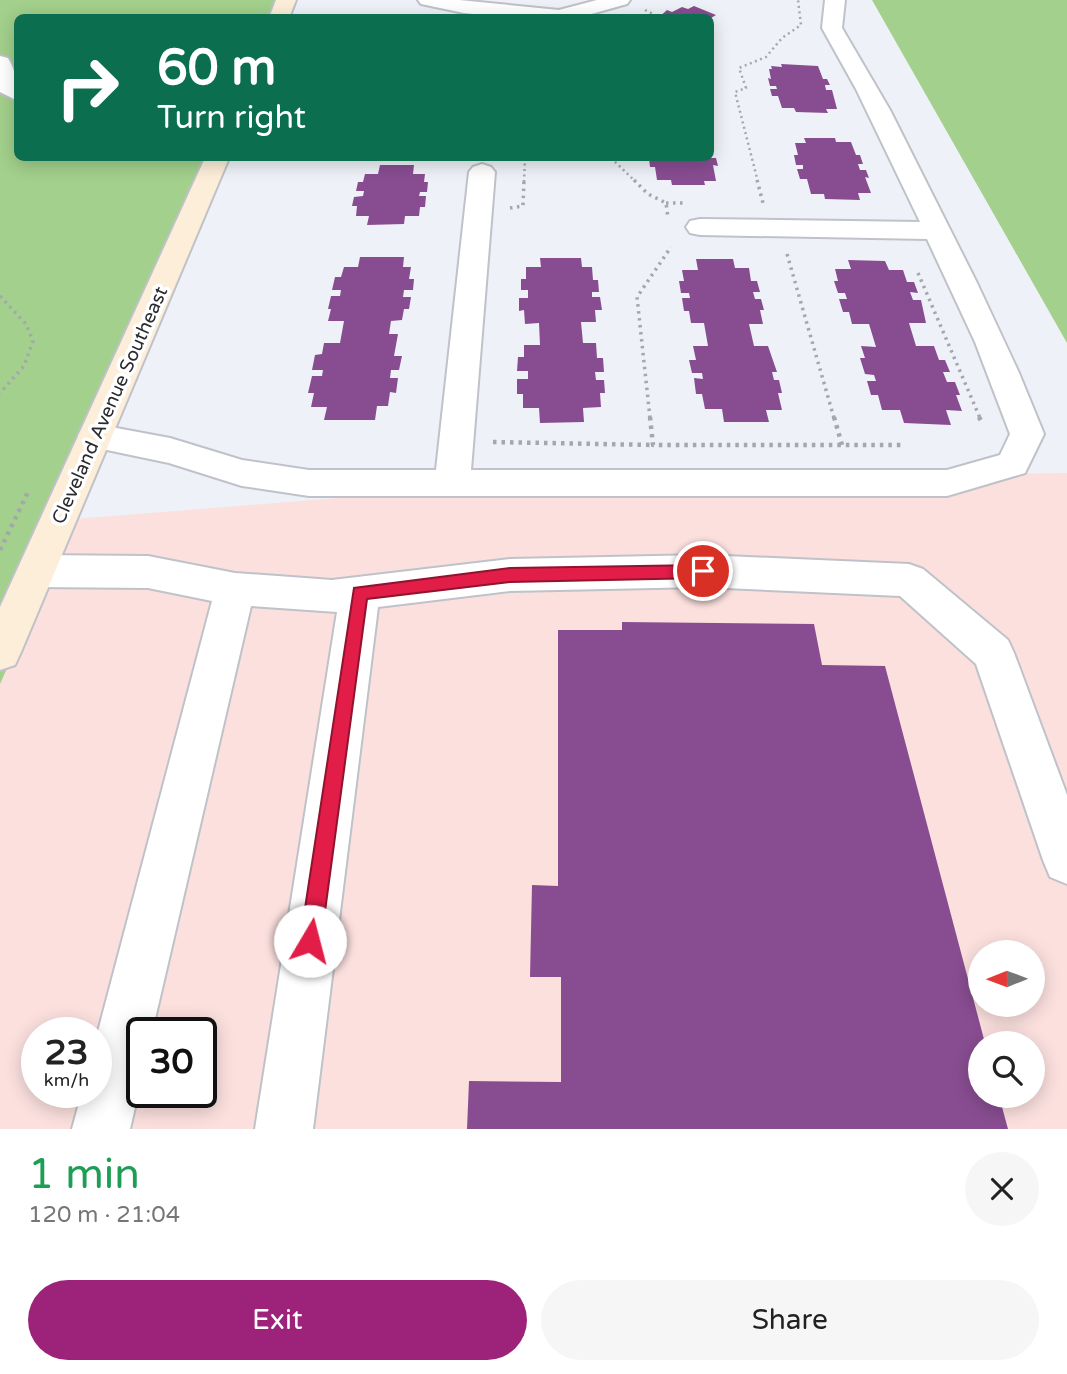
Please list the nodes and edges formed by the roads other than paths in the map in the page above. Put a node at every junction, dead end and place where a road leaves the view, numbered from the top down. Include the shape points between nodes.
1 (428, 0) edge
2 (620, 0) edge
3 (835, 0) edge
4 (538, 14) edge
5 (567, 14) edge
6 (0, 62) edge
7 (14, 91) edge
8 (216, 161) edge
9 (482, 172) dead end
10 (693, 226) road end
11 (937, 231) junction
12 (95, 436) junction
13 (452, 482) junction
14 (36, 571) junction
15 (235, 589) junction
16 (359, 593) junction
17 (0, 652) edge
18 (1067, 860) edge
19 (101, 1129) edge
20 (284, 1129) edge

1 - 4 street
2 - 5 street
3 - 11 street via 832,28
6 - 7 street via 7,86
8 - 12 main road, Cleveland Avenue Southeast
9 - 13 street
10 - 11 street
11 - 13 street via 1007,379 1027,434 1013,464 947,483
12 - 13 street via 242,473 309,483
12 - 14 main road, Cleveland Avenue Southeast
14 - 15 street via 148,572
14 - 17 main road, Cleveland Avenue Southeast
15 - 16 street via 332,596
15 - 19 street
16 - 18 street via 537,574 703,571 909,580 993,653
16 - 20 street

